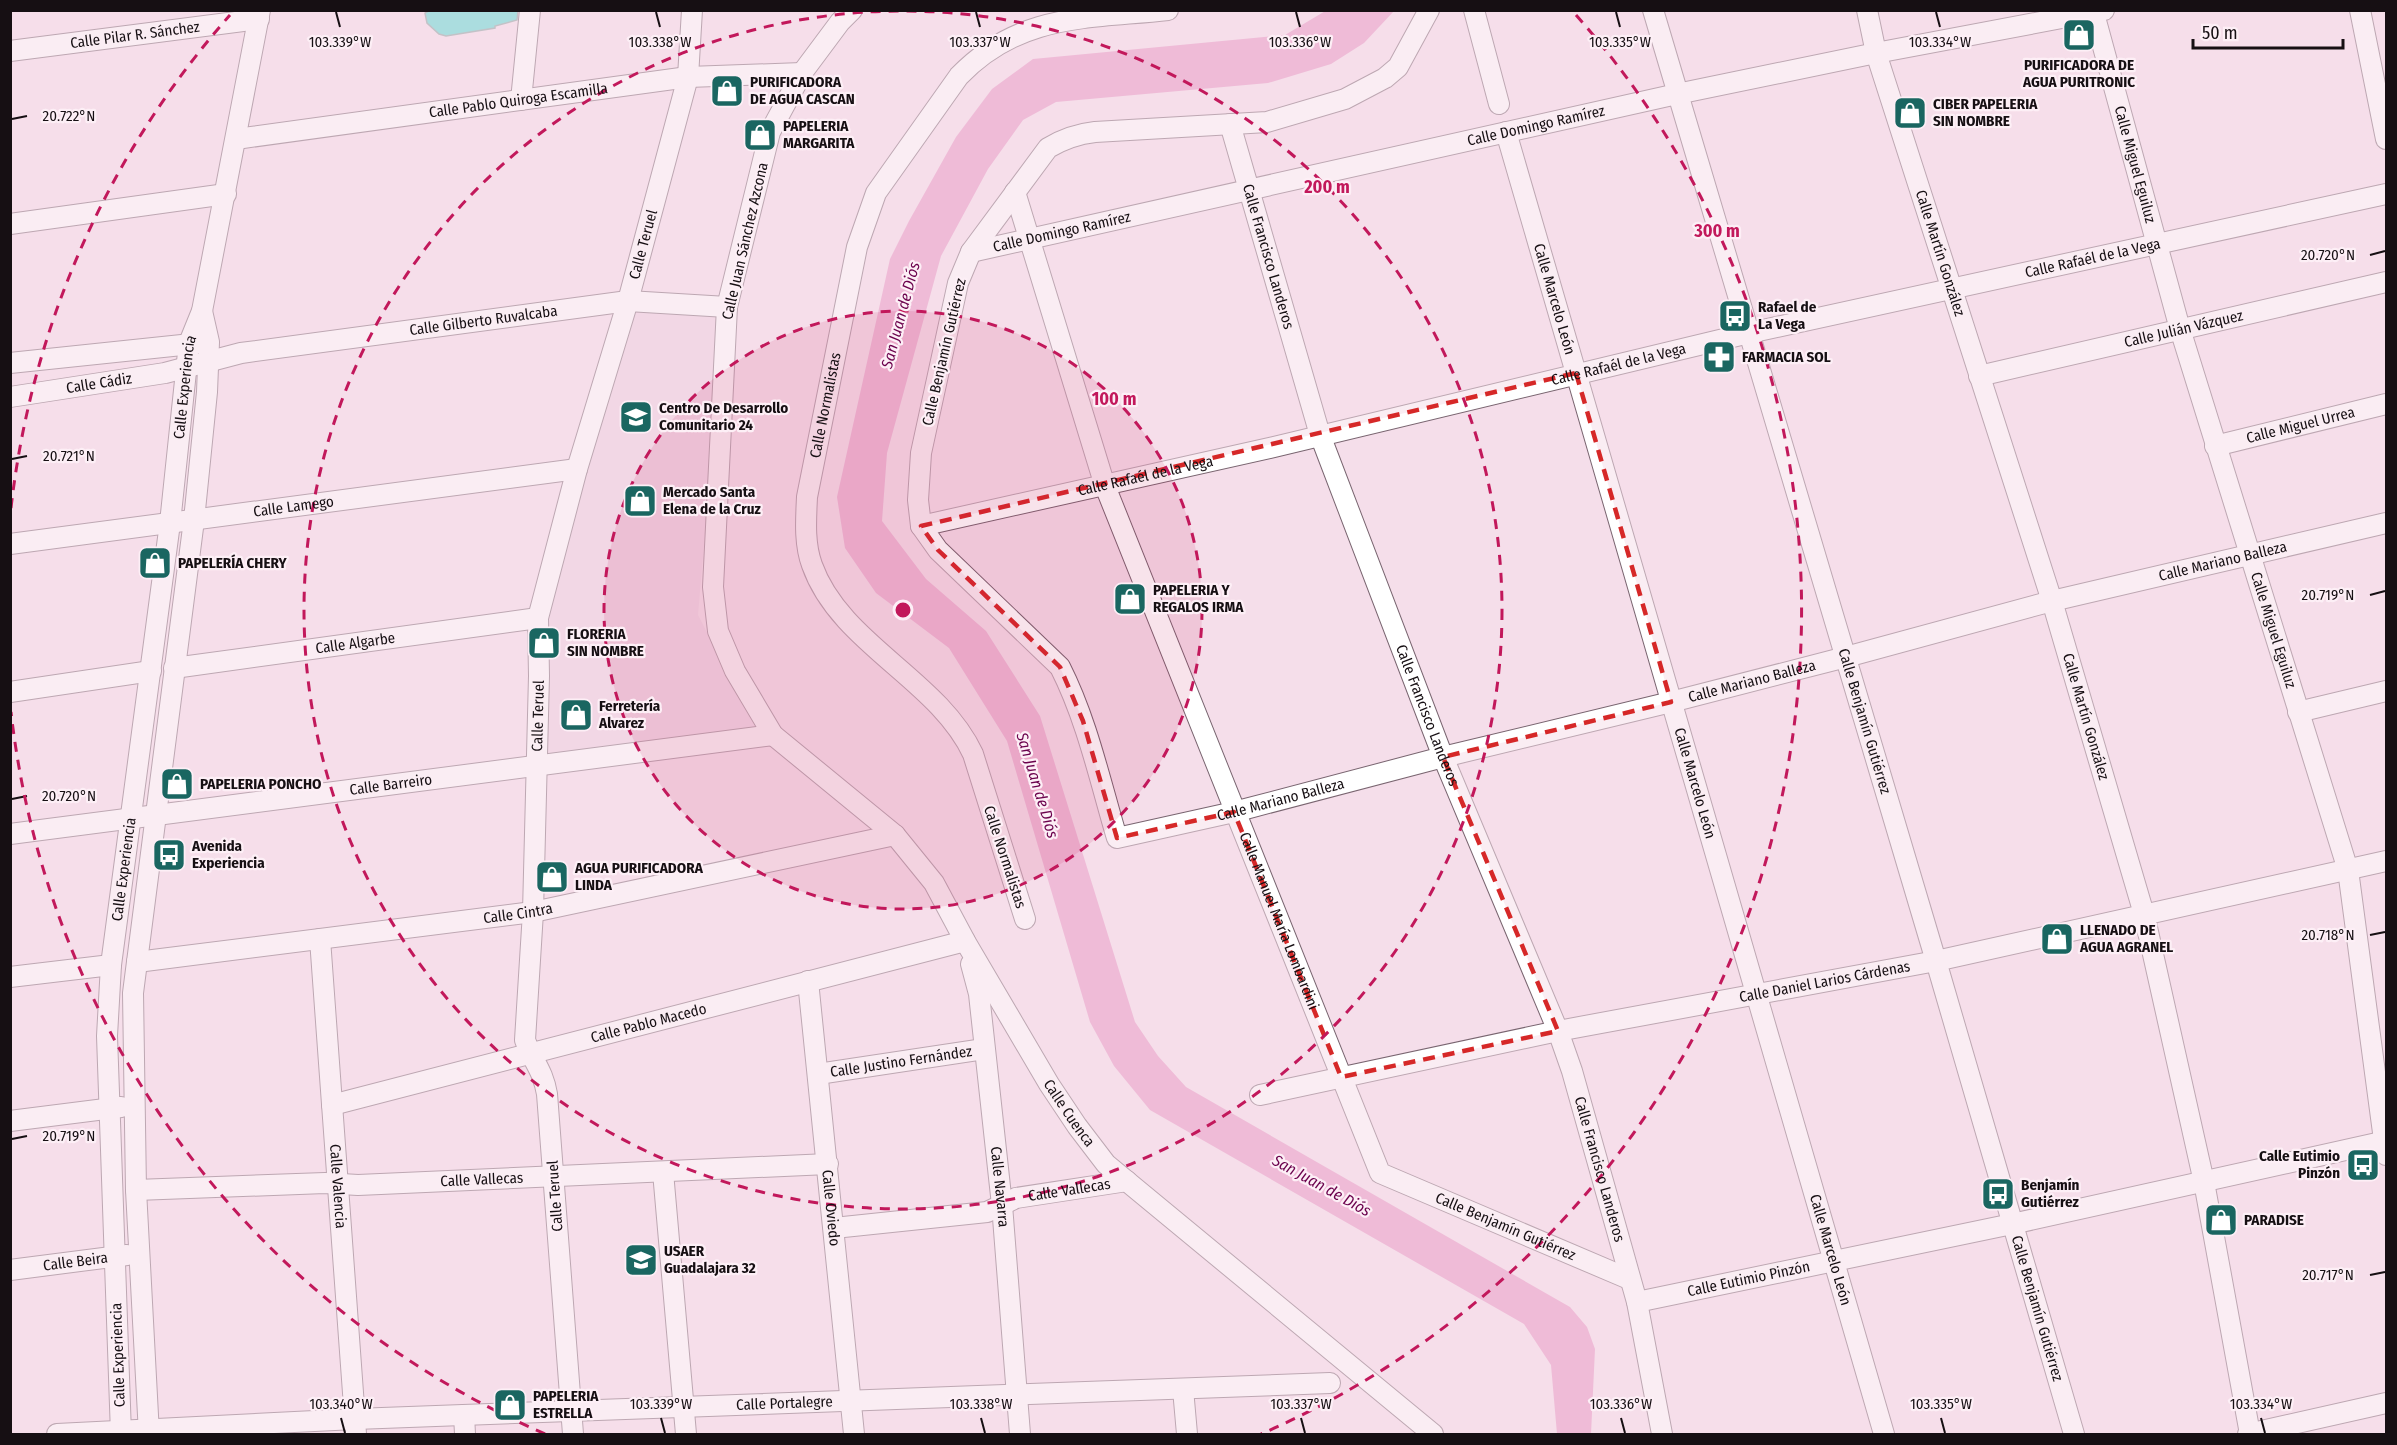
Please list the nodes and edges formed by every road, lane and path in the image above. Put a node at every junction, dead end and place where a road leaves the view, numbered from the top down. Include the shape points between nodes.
1 (530, 10) edge
2 (692, 10) edge
3 (852, 10) edge
4 (1168, 10) edge
5 (1429, 10) edge
6 (1474, 10) edge
7 (1653, 10) edge
8 (1867, 10) edge
9 (2360, 10) edge
10 (2097, 11) edge
11 (260, 15) edge
12 (10, 51) edge
13 (1876, 53) junction
14 (802, 73) junction
15 (688, 77) junction
16 (1677, 94) junction
17 (521, 100) junction
18 (1500, 104) dead end
19 (1230, 124) junction
20 (1506, 132) junction
21 (236, 139) junction
22 (2386, 139) edge
23 (1249, 190) junction
24 (1015, 192) junction
25 (226, 194) junction
26 (2386, 194) edge
27 (10, 224) edge
28 (1029, 239) junction
29 (2155, 243) junction
30 (971, 252) junction
31 (2386, 282) edge
32 (1952, 288) junction
33 (628, 301) junction
34 (727, 307) junction
35 (2180, 329) junction
36 (1749, 333) junction
37 (199, 343) junction
38 (241, 353) junction
39 (10, 363) edge
40 (208, 363) junction
41 (187, 368) junction
42 (1576, 373) junction
43 (1979, 376) junction
44 (10, 397) edge
45 (2386, 404) edge
46 (1320, 435) junction
47 (2215, 446) junction
48 (577, 469) junction
49 (1105, 486) junction
50 (194, 520) junction
51 (170, 523) junction
52 (2386, 523) edge
53 (921, 526) junction
54 (10, 544) edge
55 (2249, 556) junction
56 (2052, 601) junction
57 (538, 618) junction
58 (1846, 657) junction
59 (174, 668) junction
60 (151, 671) junction
61 (2386, 691) edge
62 (10, 692) edge
63 (1671, 702) junction
64 (2298, 712) junction
65 (772, 735) junction
66 (1443, 757) junction
67 (536, 766) junction
68 (1234, 812) junction
69 (154, 815) junction
70 (131, 818) junction
71 (10, 834) edge
72 (895, 835) junction
73 (2386, 861) edge
74 (2348, 870) junction
75 (533, 912) junction
76 (2144, 914) junction
77 (1025, 919) dead end
78 (320, 939) junction
79 (965, 941) junction
80 (1936, 961) junction
81 (136, 962) junction
82 (111, 965) junction
83 (10, 977) edge
84 (808, 981) junction
85 (1756, 995) junction
86 (1558, 1031) junction
87 (984, 1049) junction
88 (530, 1054) junction
89 (818, 1074) junction
90 (1341, 1077) junction
91 (1260, 1095) dead end
92 (134, 1105) junction
93 (332, 1105) junction
94 (110, 1108) junction
95 (10, 1121) edge
96 (2386, 1146) edge
97 (828, 1164) junction
98 (663, 1172) junction
99 (1380, 1173) joint
100 (553, 1177) junction
101 (1127, 1181) junction
102 (2204, 1182) junction
103 (339, 1184) junction
104 (136, 1190) junction
105 (1002, 1205) junction
106 (2013, 1224) junction
107 (834, 1228) junction
108 (140, 1254) junction
109 (115, 1256) junction
110 (1834, 1262) junction
111 (10, 1270) edge
112 (1629, 1280) junction
113 (1637, 1302) junction
114 (1330, 1383) dead end
115 (1183, 1389) junction
116 (1017, 1394) junction
117 (851, 1401) junction
118 (2386, 1403) edge
119 (684, 1407) junction
120 (571, 1412) junction
121 (465, 1425) edge
122 (356, 1426) edge
123 (121, 1432) edge
124 (149, 1432) edge
125 (57, 1434) edge
126 (573, 1434) edge
127 (686, 1434) edge
128 (854, 1434) edge
129 (1020, 1434) edge
130 (1187, 1434) edge
131 (1433, 1434) edge
132 (1662, 1434) edge
133 (1884, 1434) edge
134 (2074, 1434) edge
135 (2250, 1434) edge

1 - 17 street
2 - 15 street, Calle Teruel
3 - 14 street, Calle Juan Sánchez Azcona
4 - 77 street, Calle Normalistas via 1042,25 998,43 959,76 870,206 857,247 807,497 805,532 811,563 823,589 840,613 964,734
5 - 19 street, Calle Benjamín Gutiérrez via 1398,67 1376,84 1345,99 1267,122
6 - 18 street
7 - 16 street, Calle Benjamín Gutiérrez
8 - 13 street, Calle Martín González
9 - 22 street
10 - 13 street, Calle Domingo Ramírez
10 - 29 street, Calle Miguel Eguiluz
11 - 12 street, Calle Pilar R. Sánchez
11 - 21 street, Calle Experiencia
13 - 16 street, Calle Domingo Ramírez
13 - 32 street, Calle Martín González
14 - 15 street, Calle Pablo Quiroga Escamilla
14 - 34 street, Calle Juan Sánchez Azcona via 770,132
15 - 17 street, Calle Pablo Quiroga Escamilla
15 - 33 street, Calle Teruel
16 - 20 street, Calle Domingo Ramírez
16 - 36 street, Calle Benjamín Gutiérrez
17 - 21 street, Calle Pablo Quiroga Escamilla
19 - 23 street, Calle Francisco Landeros
19 - 24 street, Calle Benjamín Gutiérrez via 1076,134 1048,148
20 - 23 street, Calle Domingo Ramírez
20 - 42 street, Calle Marcelo León
21 - 25 street, Calle Experiencia
23 - 28 street, Calle Domingo Ramírez
23 - 46 street, Calle Francisco Landeros
24 - 28 street, Calle Manuel María Lombardini
24 - 30 street, Calle Benjamín Gutiérrez
25 - 27 street
25 - 37 street, Calle Experiencia
26 - 29 street, Calle Rafaél de la Vega
28 - 30 street, Calle Domingo Ramírez
28 - 49 street, Calle Manuel María Lombardini
29 - 32 street, Calle Rafaél de la Vega
29 - 35 street, Calle Miguel Eguiluz
30 - 53 street, Calle Benjamín Gutiérrez via 958,283 921,453
31 - 35 street, Calle Julián Vázquez
32 - 36 street, Calle Rafaél de la Vega
32 - 43 street, Calle Martín González
33 - 34 street, Calle Gilberto Ruvalcaba
33 - 38 street, Calle Gilberto Ruvalcaba
33 - 48 street, Calle Teruel
34 - 65 street, Calle Juan Sánchez Azcona via 712,588 718,631 735,671
35 - 43 street, Calle Julián Vázquez
35 - 47 street, Calle Miguel Eguiluz
36 - 42 street, Calle Rafaél de la Vega
36 - 58 street, Calle Benjamín Gutiérrez
37 - 38 street, Calle Gilberto Ruvalcaba
37 - 39 street, Calle Gilberto Ruvalcaba
37 - 40 street, Calle Experiencia
37 - 41 street, Calle Experiencia
38 - 40 street, Calle Gilberto Ruvalcaba
40 - 41 street, Calle Cádiz
40 - 50 street, Calle Experiencia
41 - 44 street, Calle Cádiz
41 - 51 street, Calle Experiencia
42 - 46 street, Calle Rafaél de la Vega
42 - 63 street, Calle Marcelo León
43 - 56 street, Calle Martín González
45 - 47 street, Calle Miguel Urrea
46 - 49 street, Calle Rafaél de la Vega
46 - 66 street, Calle Francisco Landeros
47 - 55 street, Calle Miguel Eguiluz
48 - 50 street, Calle Lamego
48 - 57 street, Calle Teruel
49 - 53 street, Calle Rafaél de la Vega
49 - 68 street, Calle Manuel María Lombardini
50 - 51 street, Calle Lamego
50 - 59 street, Calle Experiencia
51 - 54 street, Calle Lamego
51 - 60 street, Calle Experiencia
52 - 55 street, Calle Mariano Balleza
53 - 68 street, Calle Mariano Balleza via 938,550 1060,667 1083,721 1117,838
55 - 56 street, Calle Mariano Balleza
55 - 64 street, Calle Miguel Eguiluz
56 - 58 street, Calle Mariano Balleza
56 - 76 street, Calle Martín González
57 - 59 street, Calle Algarbe
57 - 67 street, Calle Teruel
58 - 63 street, Calle Mariano Balleza
58 - 80 street, Calle Benjamín Gutiérrez
59 - 69 street, Calle Experiencia
60 - 62 street
60 - 70 street, Calle Experiencia
61 - 64 street
63 - 66 street, Calle Mariano Balleza
63 - 85 street, Calle Marcelo León
64 - 74 street, Calle Miguel Eguiluz
65 - 67 street, Calle Barreiro
65 - 72 street, Calle Cuenca
66 - 68 street, Calle Mariano Balleza
66 - 86 street, Calle Francisco Landeros
67 - 69 street, Calle Barreiro
67 - 75 street, Calle Teruel
68 - 90 street, Calle Manuel María Lombardini
69 - 70 street, Calle Barreiro
69 - 81 street, Calle Experiencia
70 - 71 street, Calle Barreiro
70 - 82 street, Calle Experiencia
72 - 75 street, Calle Cintra
72 - 79 street, Calle Cuenca via 934,883
73 - 74 street, Calle Daniel Larios Cárdenas
74 - 76 street, Calle Daniel Larios Cárdenas
74 - 96 street, Calle Miguel Eguiluz
75 - 78 street, Calle Cintra
75 - 88 street, Calle Teruel via 525,1027
76 - 80 street, Calle Daniel Larios Cárdenas
76 - 102 street, Calle Martín González
78 - 81 street, Calle Cintra
78 - 93 street, Calle Valencia
79 - 84 street, Calle Pablo Macedo
79 - 87 street, Calle Navarra via 979,994
79 - 101 street, Calle Cuenca via 1077,1126 1106,1164
80 - 85 street, Calle Daniel Larios Cárdenas
80 - 106 street, Calle Benjamín Gutiérrez
81 - 92 street, Calle Experiencia via 132,1024
82 - 83 street
82 - 94 street, Calle Experiencia via 107,1036
84 - 88 street, Calle Pablo Macedo
84 - 89 street, Calle Oviedo
85 - 86 street, Calle Daniel Larios Cárdenas
85 - 110 street, Calle Marcelo León
86 - 90 street, Calle Daniel Larios Cárdenas
86 - 112 street, Calle Francisco Landeros
87 - 89 street, Calle Justino Fernández
87 - 105 street, Calle Navarra
88 - 93 street, Calle Pablo Macedo
88 - 100 street, Calle Teruel via 544,1080
89 - 97 street, Calle Oviedo
90 - 91 street, Calle Daniel Larios Cárdenas
90 - 99 street, Calle Manuel María Lombardini
92 - 94 street
92 - 104 street, Calle Experiencia
93 - 103 street, Calle Valencia
94 - 95 street
94 - 109 street, Calle Experiencia
96 - 102 street, Calle Eutimio Pinzón
97 - 98 street, Calle Vallecas
97 - 107 street, Calle Oviedo
98 - 100 street, Calle Vallecas
98 - 119 street
99 - 112 street, Calle Benjamín Gutiérrez
100 - 103 street, Calle Vallecas
100 - 120 street, Calle Teruel
101 - 105 street, Calle Vallecas via 1016,1198
101 - 131 street, Calle Cuenca
102 - 106 street, Calle Eutimio Pinzón
102 - 135 street, Calle Martín González
103 - 104 street, Calle Vallecas
103 - 122 street, Calle Valencia
104 - 108 street, Calle Experiencia
105 - 107 street, Calle Vallecas via 987,1212
105 - 116 street, Calle Navarra
106 - 110 street, Calle Eutimio Pinzón
106 - 134 street, Calle Benjamín Gutiérrez
107 - 117 street, Calle Oviedo
108 - 109 street, Calle Beira
108 - 124 street, Calle Experiencia
109 - 111 street, Calle Beira
109 - 123 street, Calle Experiencia
110 - 113 street, Calle Eutimio Pinzón
110 - 133 street, Calle Marcelo León
112 - 113 street, Calle Francisco Landeros
113 - 132 street
114 - 115 street, Calle Portalegre
115 - 116 street, Calle Portalegre
115 - 130 street
116 - 117 street, Calle Portalegre
116 - 129 street, Calle Navarra
117 - 119 street, Calle Portalegre
117 - 128 street, Calle Oviedo
118 - 135 street
119 - 120 street, Calle Portalegre
119 - 127 street
120 - 121 street, Calle Portalegre
120 - 126 street, Calle Teruel
121 - 122 street, Calle Portalegre
122 - 124 street, Calle Portalegre
123 - 124 street, Calle Portalegre
123 - 125 street, Calle Portalegre

